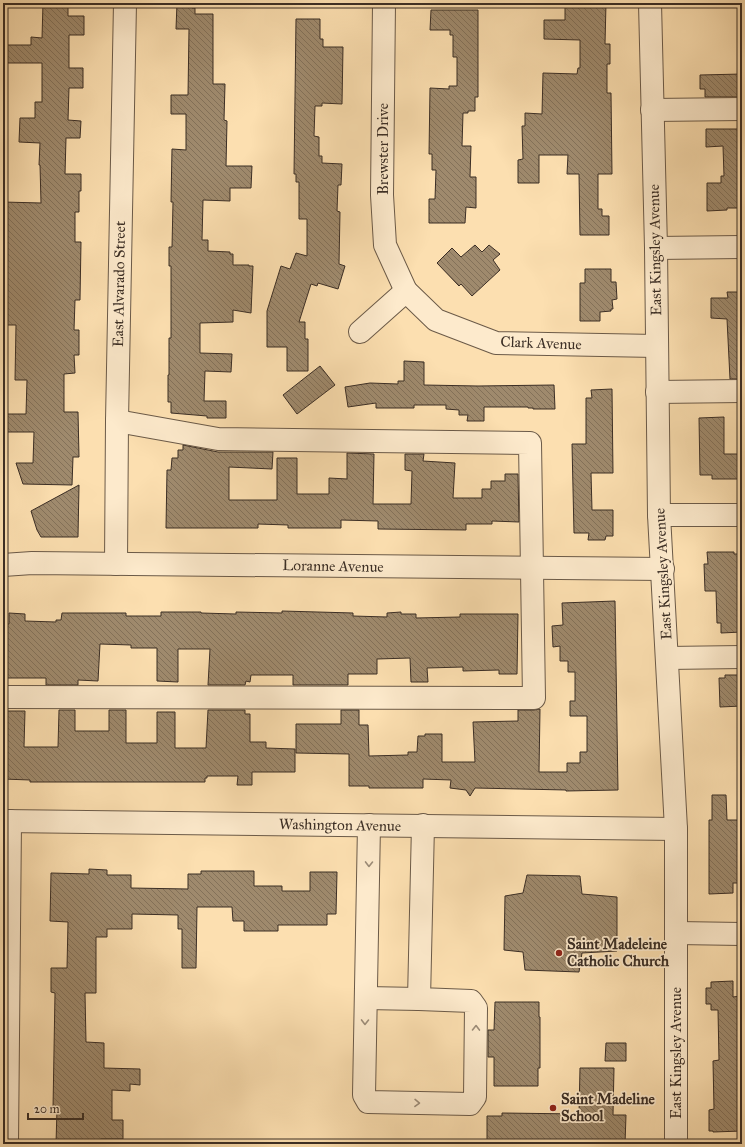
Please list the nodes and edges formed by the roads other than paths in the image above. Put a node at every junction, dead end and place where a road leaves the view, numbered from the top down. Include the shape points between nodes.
1 (125, 3) edge
2 (384, 3) edge
3 (650, 3) edge
4 (742, 109) edge
5 (652, 110) junction
6 (742, 247) edge
7 (656, 248) junction
8 (406, 291) junction
9 (360, 332) dead end
10 (656, 346) junction
11 (742, 391) edge
12 (657, 392) junction
13 (117, 421) junction
14 (659, 515) junction
15 (742, 515) edge
16 (116, 564) junction
17 (3, 565) edge
18 (532, 568) junction
19 (663, 569) junction
20 (742, 657) edge
21 (667, 658) junction
22 (3, 697) edge
23 (7, 821) edge
24 (370, 825) junction
25 (423, 825) junction
26 (676, 829) junction
27 (677, 933) junction
28 (742, 934) edge
29 (366, 998) junction
30 (419, 999) junction
31 (7, 1144) edge
32 (676, 1144) edge

1 - 13 street, East Alvarado Street
2 - 8 street, Brewster Drive via 382,195 385,246
3 - 5 street, East Kingsley Avenue
4 - 5 street
5 - 7 street, East Kingsley Avenue
6 - 7 street
7 - 10 street, East Kingsley Avenue
8 - 9 street
8 - 10 street, Clark Avenue via 436,320 496,343
10 - 12 street, East Kingsley Avenue
11 - 12 street
12 - 14 street, East Kingsley Avenue
13 - 16 street, East Alvarado Street
13 - 18 street via 218,439 530,443
14 - 15 street
14 - 19 street, East Kingsley Avenue
16 - 17 street, Loranne Avenue
16 - 18 street, Loranne Avenue
18 - 19 street, Loranne Avenue
18 - 22 street via 534,698
19 - 21 street, East Kingsley Avenue
20 - 21 street
21 - 26 street, East Kingsley Avenue
23 - 24 street, Washington Avenue
23 - 31 street
24 - 25 street, Washington Avenue
24 -> 29 street
25 - 26 street, Washington Avenue
25 - 30 street
26 - 27 street, East Kingsley Avenue
27 - 28 street
27 - 32 street, East Kingsley Avenue
29 - 30 street
29 -> 30 street via 364,1095 368,1102 470,1104 475,1097 476,1008 471,1001

